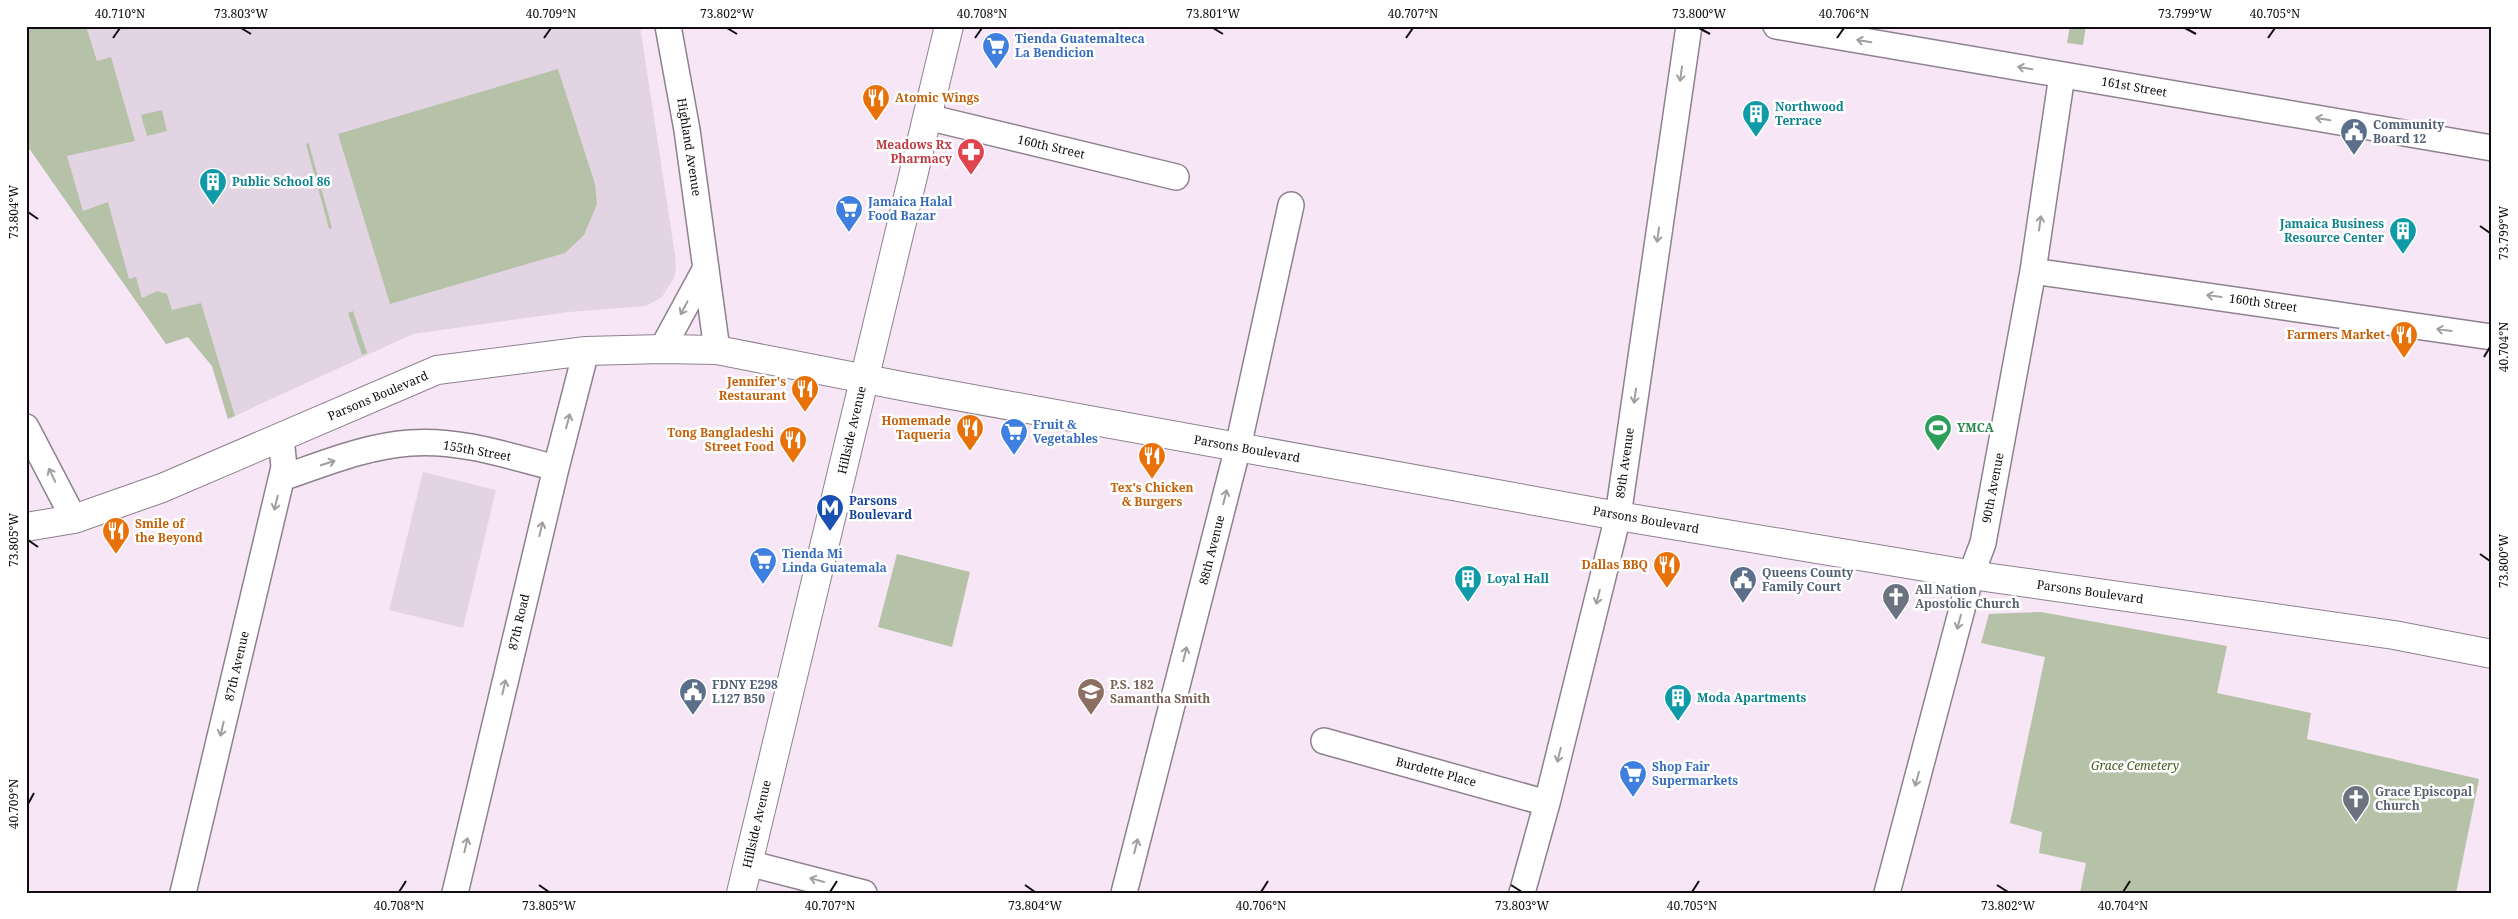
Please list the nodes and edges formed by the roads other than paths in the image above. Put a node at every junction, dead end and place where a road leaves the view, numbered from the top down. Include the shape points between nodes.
1 (668, 26) edge
2 (949, 26) edge
3 (1689, 26) edge
4 (1776, 26) edge
5 (2062, 75) junction
6 (927, 117) junction
7 (2492, 148) edge
8 (1176, 177) dead end
9 (1292, 205) dead end
10 (706, 268) junction
11 (2033, 271) junction
12 (2492, 337) edge
13 (662, 349) junction
14 (716, 350) junction
15 (586, 351) junction
16 (864, 379) junction
17 (26, 427) edge
18 (281, 438) junction
19 (1238, 447) junction
20 (556, 468) junction
21 (282, 478) junction
22 (1618, 516) junction
23 (74, 519) junction
24 (26, 527) edge
25 (1971, 575) junction
26 (2492, 654) edge
27 (1324, 741) dead end
28 (1547, 803) junction
29 (748, 863) junction
30 (183, 893) edge
31 (455, 893) edge
32 (741, 893) edge
33 (864, 893) edge
34 (1124, 893) edge
35 (1522, 893) edge
36 (1887, 893) edge

1 - 10 street, Highland Avenue via 687,130
2 - 6 street, Hillside Avenue
3 -> 22 street, 89th Avenue
5 -> 4 street, 161st Street
7 -> 5 street, 161st Street
11 -> 5 street, 90th Avenue
6 - 8 street, 160th Street
6 - 16 street, Hillside Avenue
9 - 19 street, 88th Avenue
10 -> 13 street
10 - 14 street, Highland Avenue
12 -> 11 street, 160th Street
11 - 25 street, 90th Avenue via 1983,543
13 - 14 street, Parsons Boulevard
13 - 15 street, Parsons Boulevard
14 - 16 street, Parsons Boulevard
15 - 18 street, Parsons Boulevard via 437,370
20 -> 15 street, 87th Road
16 - 19 street, Parsons Boulevard
16 - 29 street, Hillside Avenue
23 -> 17 street
18 - 21 street, 87th Avenue
18 - 23 street, Parsons Boulevard via 162,488
19 - 22 street, Parsons Boulevard
34 -> 19 street, 88th Avenue
21 -> 20 street, 155th Street via 373,449 412,443 465,446
31 -> 20 street, 87th Road
21 -> 30 street, 87th Avenue
22 - 25 street, Parsons Boulevard
22 -> 28 street, 89th Avenue
23 - 24 street, Parsons Boulevard
25 - 26 street, Parsons Boulevard via 2394,635
25 -> 36 street, 90th Avenue
27 - 28 street, Burdette Place
28 - 35 street, 89th Avenue
29 - 32 street, Hillside Avenue
33 -> 29 street

